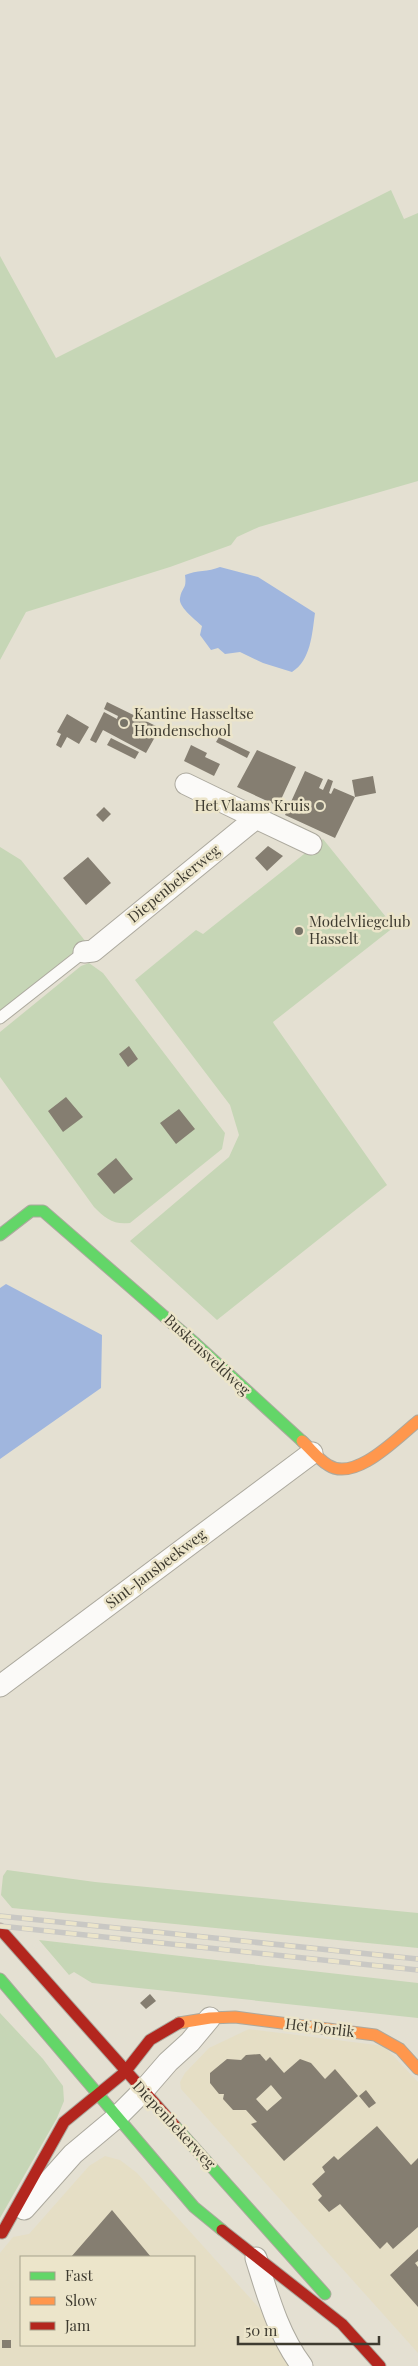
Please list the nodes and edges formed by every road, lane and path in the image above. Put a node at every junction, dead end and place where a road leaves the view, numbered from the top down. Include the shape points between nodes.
1 (186, 784) dead end
2 (256, 818) junction
3 (311, 844) dead end
4 (88, 952) joint
5 (0, 1018) edge
6 (0, 1235) edge
7 (418, 1421) edge
8 (312, 1452) junction
9 (0, 1686) edge
10 (0, 1929) edge
11 (0, 1979) edge
12 (210, 2018) junction
13 (59, 2046) junction
14 (418, 2069) edge
15 (125, 2072) junction
16 (72, 2079) dead end
17 (142, 2092) junction
18 (100, 2095) junction
19 (70, 2106) dead end
20 (116, 2118) junction
21 (64, 2122) junction
22 (1, 2235) edge
23 (256, 2258) junction
24 (342, 2324) junction
25 (302, 2366) edge
26 (380, 2366) edge

1 - 2 street
2 - 3 street
2 - 4 street, Diepenbekerweg
4 - 5 lane
6 - 8 main road, Buskensveldweg via 31,1211 43,1211 196,1344
7 - 8 main road, Buskensveldweg via 356,1467 329,1466
8 - 9 street, Sint-Jansbeekweg
10 - 15 main road, Diepenbekerweg
11 - 13 main road, Diepenbekerweg
12 - 14 main road, Het Dorlik via 235,2017 375,2035 400,2049
12 - 15 main road, Het Dorlik via 181,2022 161,2032 150,2040
12 - 17 street
13 - 16 main road
13 - 18 main road, Diepenbekerweg
15 - 17 main road, Diepenbekerweg
15 - 18 main road, Het Dorlik
17 - 20 street
17 - 24 main road, Diepenbekerweg via 332,2302
18 - 20 main road, Diepenbekerweg
18 - 21 main road, Het Dorlik
19 - 21 main road
20 - 22 street via 73,2154
20 - 23 main road, Diepenbekerweg via 194,2207
21 - 22 main road
23 - 24 main road, Diepenbekerweg
23 - 25 street via 275,2317 290,2350
24 - 26 main road, Diepenbekerweg

